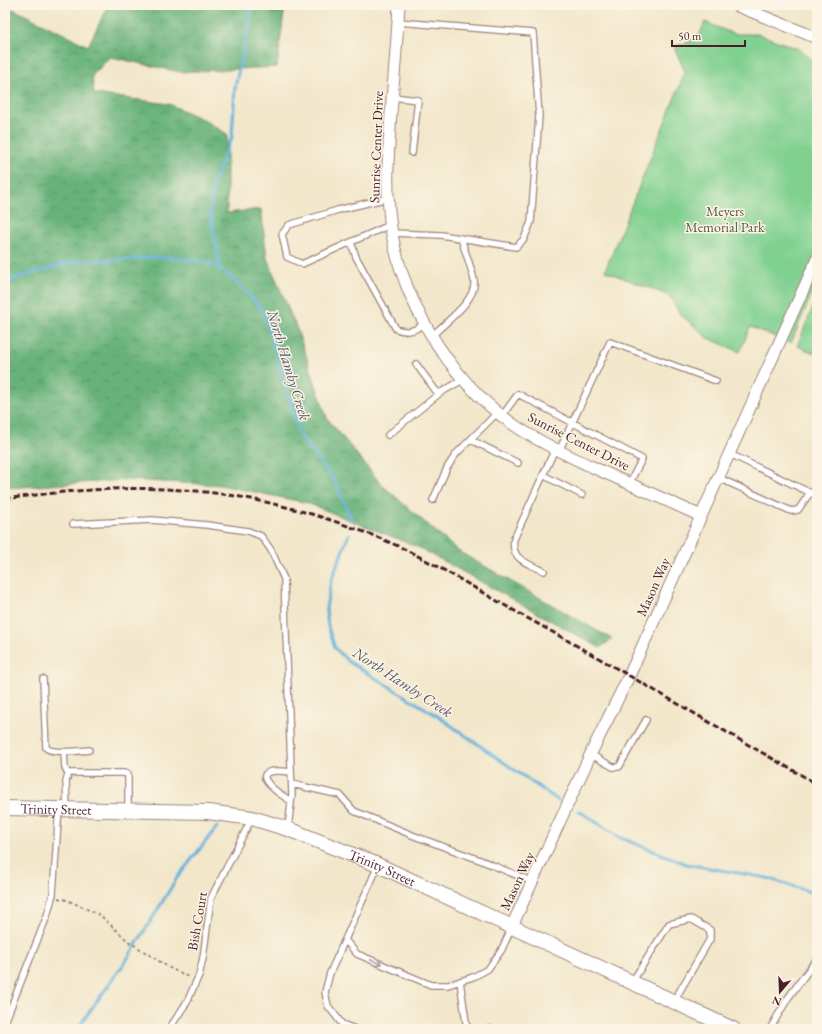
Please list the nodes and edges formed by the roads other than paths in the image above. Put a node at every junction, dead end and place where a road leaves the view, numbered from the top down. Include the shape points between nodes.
1 (399, 5) edge
2 (735, 5) edge
3 (398, 22) junction
4 (817, 38) edge
5 (393, 97) junction
6 (412, 153) dead end
7 (388, 198) junction
8 (391, 229) junction
9 (461, 238) junction
10 (351, 242) junction
11 (817, 259) edge
12 (424, 324) junction
13 (431, 336) junction
14 (416, 364) dead end
15 (465, 379) junction
16 (716, 381) dead end
17 (440, 393) junction
18 (500, 414) junction
19 (572, 424) junction
20 (388, 435) dead end
21 (470, 440) junction
22 (557, 450) junction
23 (730, 454) junction
24 (518, 464) dead end
25 (543, 475) junction
26 (719, 478) junction
27 (629, 484) junction
28 (810, 493) junction
29 (582, 495) dead end
30 (817, 496) edge
31 (433, 500) dead end
32 (701, 516) junction
33 (74, 524) dead end
34 (544, 571) dead end
35 (44, 679) dead end
36 (646, 720) dead end
37 (89, 750) dead end
38 (64, 752) junction
39 (590, 754) junction
40 (291, 772) junction
41 (68, 774) junction
42 (292, 784) junction
43 (291, 801) junction
44 (5, 808) edge
45 (62, 808) junction
46 (128, 809) junction
47 (252, 818) junction
48 (288, 829) junction
49 (378, 865) junction
50 (534, 882) junction
51 (512, 926) junction
52 (345, 940) junction
53 (817, 959) edge
54 (460, 981) junction
55 (632, 982) junction
56 (674, 1001) junction
57 (5, 1022) edge
58 (169, 1029) edge
59 (355, 1029) edge
60 (467, 1029) edge
61 (733, 1029) edge
62 (770, 1029) edge

1 - 3 street, Sunrise Center Drive
2 - 4 street
3 - 5 street, Sunrise Center Drive
3 - 9 lane via 533,33 539,116 531,222 524,240 516,247
5 - 6 lane via 418,100
5 - 7 street, Sunrise Center Drive via 387,171
7 - 8 street, Sunrise Center Drive
7 - 10 lane via 289,225 282,234 287,257 302,264
8 - 9 lane
8 - 10 lane
8 - 12 street, Sunrise Center Drive via 400,270
9 - 13 lane via 474,281 473,292 459,311
10 - 12 lane via 356,257 396,329 414,331
11 - 23 street, Mason Way
12 - 13 street, Sunrise Center Drive
13 - 15 street, Sunrise Center Drive via 441,352
14 - 17 lane
15 - 17 lane
15 - 18 street, Sunrise Center Drive
16 - 19 lane via 610,342
17 - 20 lane
18 - 19 lane via 518,394
18 - 21 lane
18 - 22 street, Sunrise Center Drive via 520,429
19 - 22 lane
19 - 27 lane via 642,459
21 - 24 lane
21 - 31 lane via 447,468
22 - 25 lane
22 - 27 street, Sunrise Center Drive
23 - 26 street, Mason Way
23 - 28 lane
25 - 29 lane
25 - 34 lane via 512,547 519,560
26 - 28 lane via 791,511 798,510
26 - 32 street, Mason Way
27 - 32 street, Sunrise Center Drive
28 - 30 lane
32 - 39 street, Mason Way via 629,676
33 - 40 lane via 152,520 248,531 261,536 271,550 284,579
35 - 38 lane via 45,745 49,750
36 - 39 lane via 619,767
37 - 38 lane
38 - 41 lane
39 - 50 street, Mason Way
40 - 42 lane
40 - 43 lane via 269,771 265,780 269,786
41 - 45 lane
41 - 46 lane via 128,774
42 - 43 lane
42 - 50 lane via 340,795 354,810
43 - 48 lane
44 - 45 street, Trinity Street
45 - 46 street, Trinity Street
45 - 57 lane via 52,897 47,916
46 - 47 street, Trinity Street via 208,812
47 - 48 street, Trinity Street
47 - 58 lane, Bish Court via 211,898 203,958 196,981 187,1002
48 - 49 street, Trinity Street
49 - 51 street, Trinity Street
49 - 52 lane
50 - 51 street, Mason Way
51 - 54 lane via 501,952 488,969
51 - 55 street, Trinity Street
52 -> 54 lane via 357,954 431,985 448,985
52 - 59 lane via 330,973 325,992 328,1006 342,1024
53 - 62 lane via 788,998
54 - 60 lane
55 - 56 street, Trinity Street
55 - 56 lane via 669,924 691,919 710,930 710,939
56 - 61 street, Trinity Street

